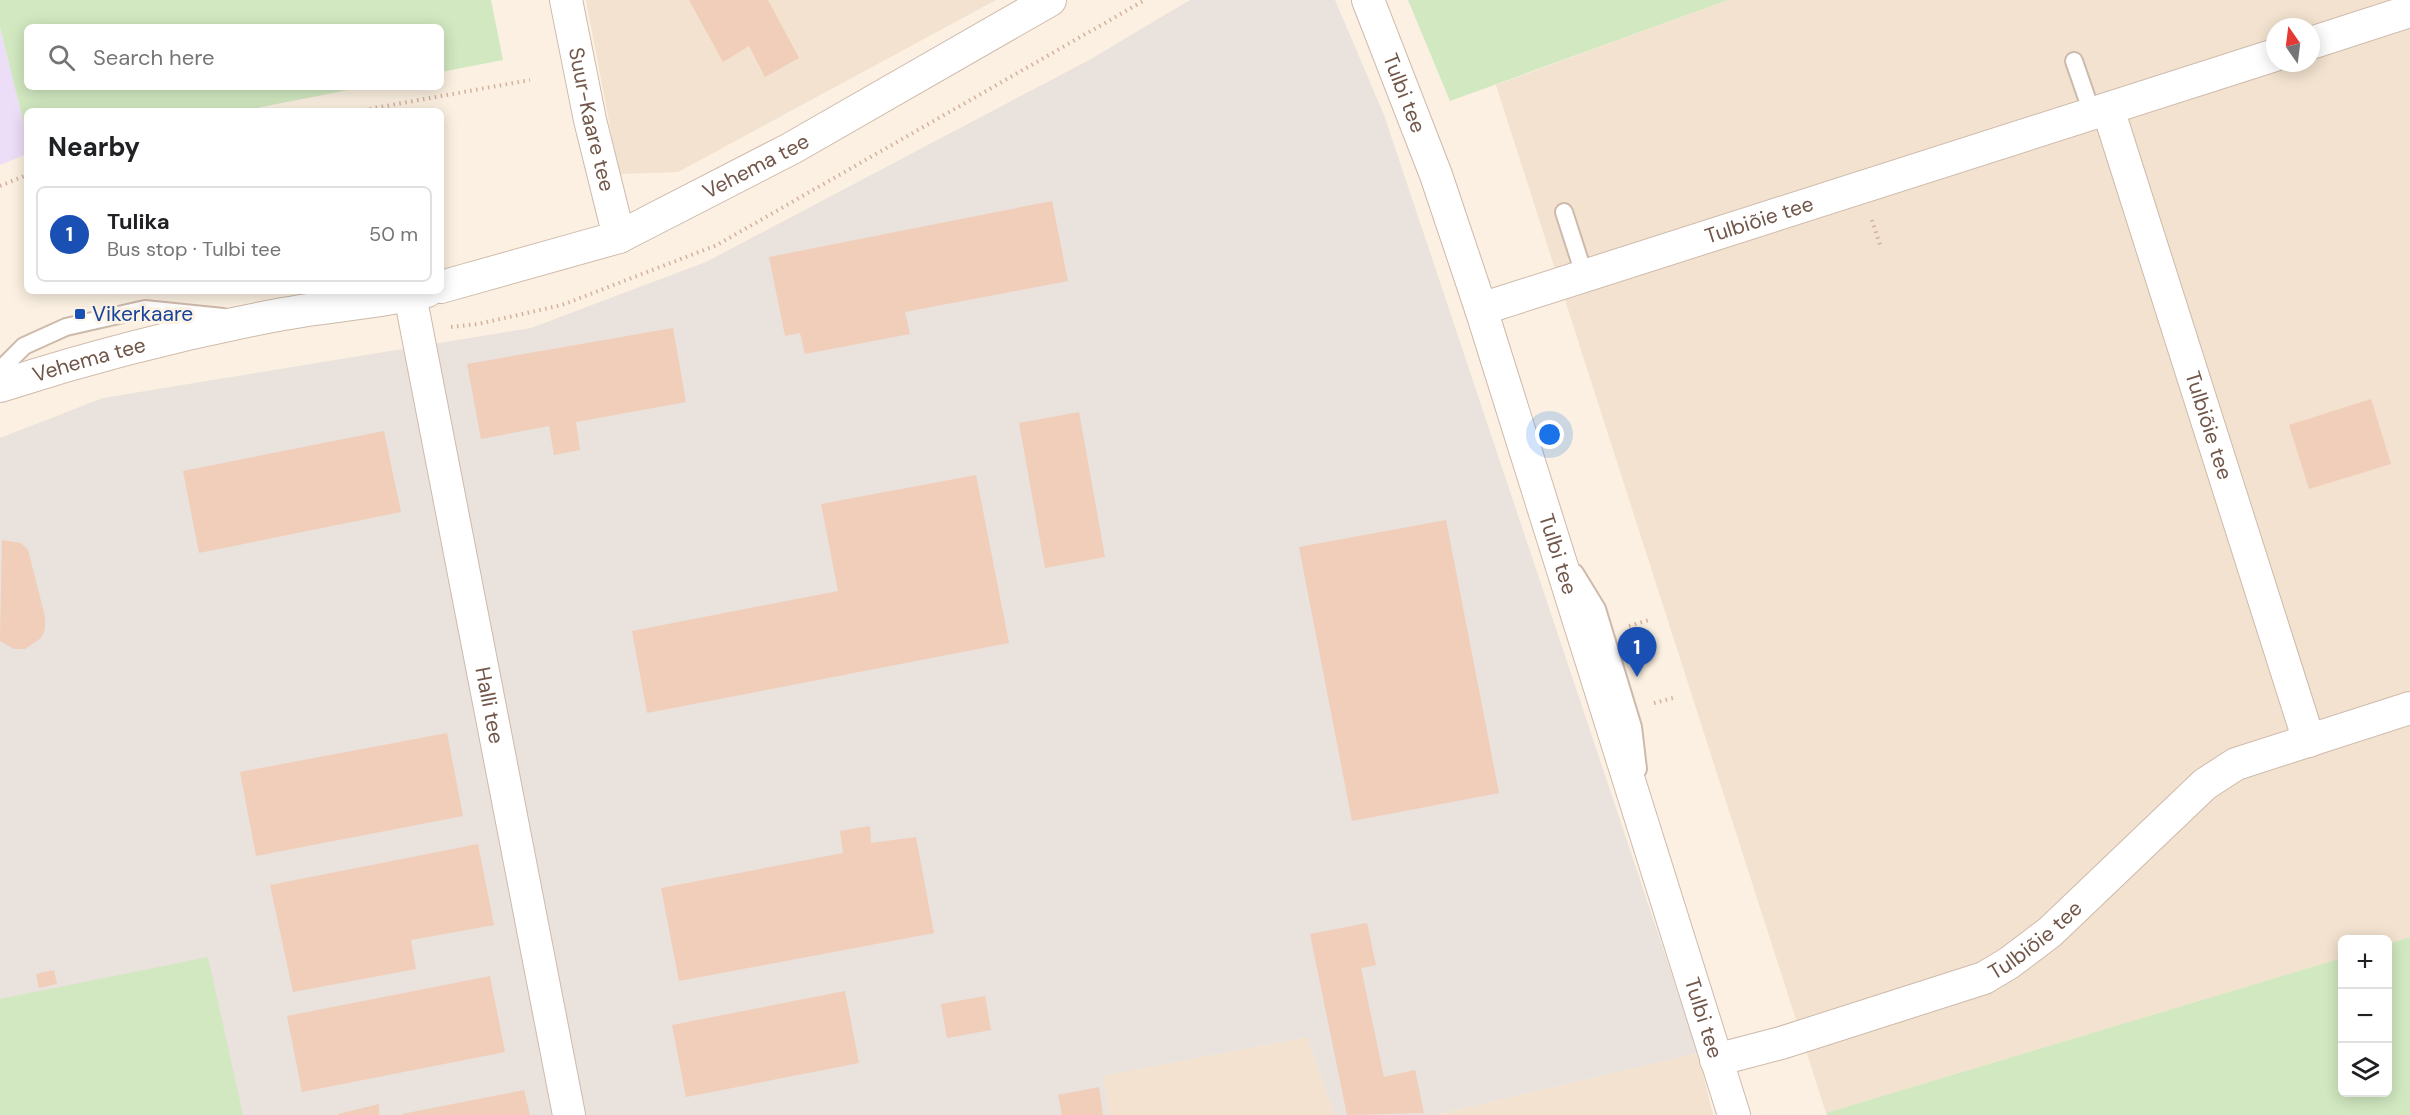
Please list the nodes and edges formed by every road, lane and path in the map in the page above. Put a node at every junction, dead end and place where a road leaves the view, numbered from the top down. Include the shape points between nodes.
1 (566, 0) edge
2 (1050, 0) edge
3 (1368, 0) edge
4 (2410, 11) edge
5 (2320, 40) edge
6 (2266, 58) edge
7 (2074, 61) dead end
8 (530, 80) dead end
9 (375, 108) edge
10 (2100, 111) junction
11 (24, 176) edge
12 (0, 186) edge
13 (1564, 212) dead end
14 (619, 237) junction
15 (1585, 277) junction
16 (444, 286) edge
17 (413, 294) edge
18 (419, 294) edge
19 (1481, 309) junction
20 (251, 321) junction
21 (0, 370) edge
22 (0, 386) edge
23 (2410, 708) edge
24 (2309, 741) junction
25 (1716, 1060) junction
26 (569, 1115) edge
27 (1734, 1115) edge

1 - 14 street, Suur-Kaare tee
2 - 14 street, Vehema tee via 792,148
3 - 19 street, Tulbi tee via 1436,175
4 - 5 street
6 - 10 street, Tulbiõie tee
7 - 10 lane
8 - 9 path
10 - 15 street, Tulbiõie tee
10 - 24 street, Tulbiõie tee
11 - 12 path
13 - 15 lane
14 - 16 street, Vehema tee
15 - 19 street, Tulbiõie tee
17 - 20 street, Vehema tee
18 - 26 street, Halli tee
19 - 25 street, Tulbi tee
20 - 21 lane via 145,309 66,327 24,345
20 - 22 street, Vehema tee via 102,354
23 - 24 street, Tulbiõie tee
24 - 25 street, Tulbiõie tee via 2236,764 2205,784 2050,932 1983,978
25 - 27 street, Tulbi tee

